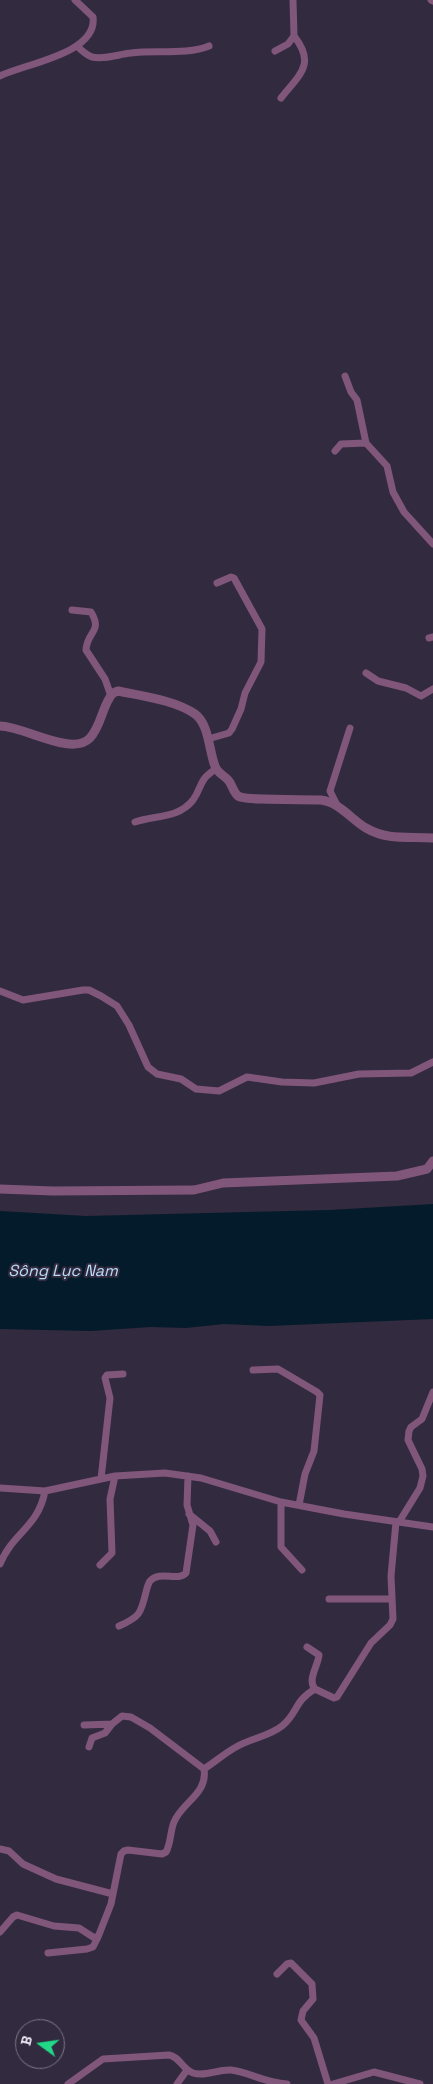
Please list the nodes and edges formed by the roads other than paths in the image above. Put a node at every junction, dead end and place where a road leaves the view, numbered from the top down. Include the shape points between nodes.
1 (75, 0) edge
2 (293, 0) edge
3 (294, 36) junction
4 (77, 46) junction
5 (209, 46) dead end
6 (275, 51) dead end
7 (0, 76) edge
8 (280, 98) dead end
9 (345, 376) dead end
10 (366, 444) junction
11 (335, 451) dead end
12 (433, 544) edge
13 (217, 583) dead end
14 (72, 610) dead end
15 (366, 673) dead end
16 (433, 689) edge
17 (111, 696) junction
18 (0, 726) edge
19 (350, 728) dead end
20 (208, 740) junction
21 (216, 769) junction
22 (338, 807) junction
23 (135, 822) dead end
24 (433, 838) edge
25 (0, 991) edge
26 (433, 1062) edge
27 (433, 1162) edge
28 (0, 1189) edge
29 (254, 1370) dead end
30 (123, 1374) dead end
31 (433, 1392) edge
32 (115, 1476) junction
33 (188, 1476) junction
34 (101, 1479) junction
35 (0, 1488) edge
36 (45, 1491) junction
37 (282, 1502) junction
38 (299, 1505) junction
39 (189, 1514) junction
40 (398, 1522) junction
41 (433, 1527) edge
42 (216, 1542) dead end
43 (0, 1564) edge
44 (100, 1565) dead end
45 (302, 1570) dead end
46 (330, 1599) dead end
47 (391, 1599) junction
48 (119, 1626) dead end
49 (307, 1647) dead end
50 (316, 1689) junction
51 (112, 1724) junction
52 (84, 1725) dead end
53 (89, 1747) dead end
54 (204, 1770) junction
55 (0, 1849) edge
56 (113, 1894) junction
57 (0, 1932) edge
58 (98, 1936) junction
59 (48, 1953) dead end
60 (277, 1974) dead end
61 (187, 2070) junction
62 (68, 2084) edge
63 (177, 2084) edge
64 (287, 2084) edge
65 (328, 2084) edge
66 (333, 2084) edge
67 (420, 2084) edge

1 - 4 street via 94,22
2 - 3 street
3 - 6 street via 288,44
3 - 8 street via 305,54 305,66
4 - 5 street via 93,57 132,52 196,51
4 - 7 street
9 - 10 street via 357,400
10 - 11 street via 341,444
10 - 12 street via 387,466 391,487 404,512
13 - 20 street via 234,578 262,629 262,651 232,730
14 - 17 street via 91,612 96,622 86,650 105,679
15 - 16 street via 378,681 406,688 421,696
17 - 18 street via 90,738 80,744 67,745 31,732
17 - 20 street via 118,691 163,701 189,711 199,719
19 - 22 street via 330,791
20 - 21 street
21 - 22 street via 228,779 236,794 246,799 324,801
21 - 23 street via 202,780 193,800 180,812
22 - 24 street via 367,829 382,835
25 - 26 street via 23,1000 83,990 95,993 116,1006 152,1072 181,1079 196,1089 219,1091 247,1078 314,1083 359,1074 401,1075
27 - 28 street via 426,1169 397,1176 223,1183 194,1190
29 - 38 street via 278,1369 320,1395 314,1451 305,1474
30 - 34 street via 105,1378 110,1398
31 - 40 street via 422,1419 409,1431 408,1440 422,1469 422,1476 420,1488
32 - 33 street via 146,1473
32 - 34 street
32 - 44 street via 110,1499 112,1553
33 - 37 street
33 - 39 street
34 - 36 street
35 - 36 street
36 - 43 street via 38,1514 9,1546
37 - 38 street
37 - 45 street via 281,1547
38 - 40 street
39 - 42 street via 210,1531
39 - 48 street via 193,1524 185,1575 158,1576 150,1581 139,1615
40 - 41 street
40 - 47 street
46 - 47 street
47 - 50 street via 394,1611 390,1625 371,1643 337,1697
49 - 50 street via 319,1655 311,1680
50 - 54 street via 299,1701 283,1725 262,1738 237,1746
51 - 52 street
51 - 53 street via 105,1733 92,1738
51 - 54 street via 122,1716 130,1717 150,1728
54 - 56 street via 203,1785 174,1822 166,1852 124,1851
55 - 56 street via 56,1879
56 - 58 street
57 - 58 street via 17,1915 54,1926 79,1928 93,1937
58 - 59 street via 88,1950
60 - 65 street via 291,1964 312,1984 313,1999 303,2011 301,2020 314,2038
61 - 62 street via 169,2054 108,2057
61 - 63 street
61 - 64 street via 202,2074 233,2070 272,2083
66 - 67 street via 374,2072

